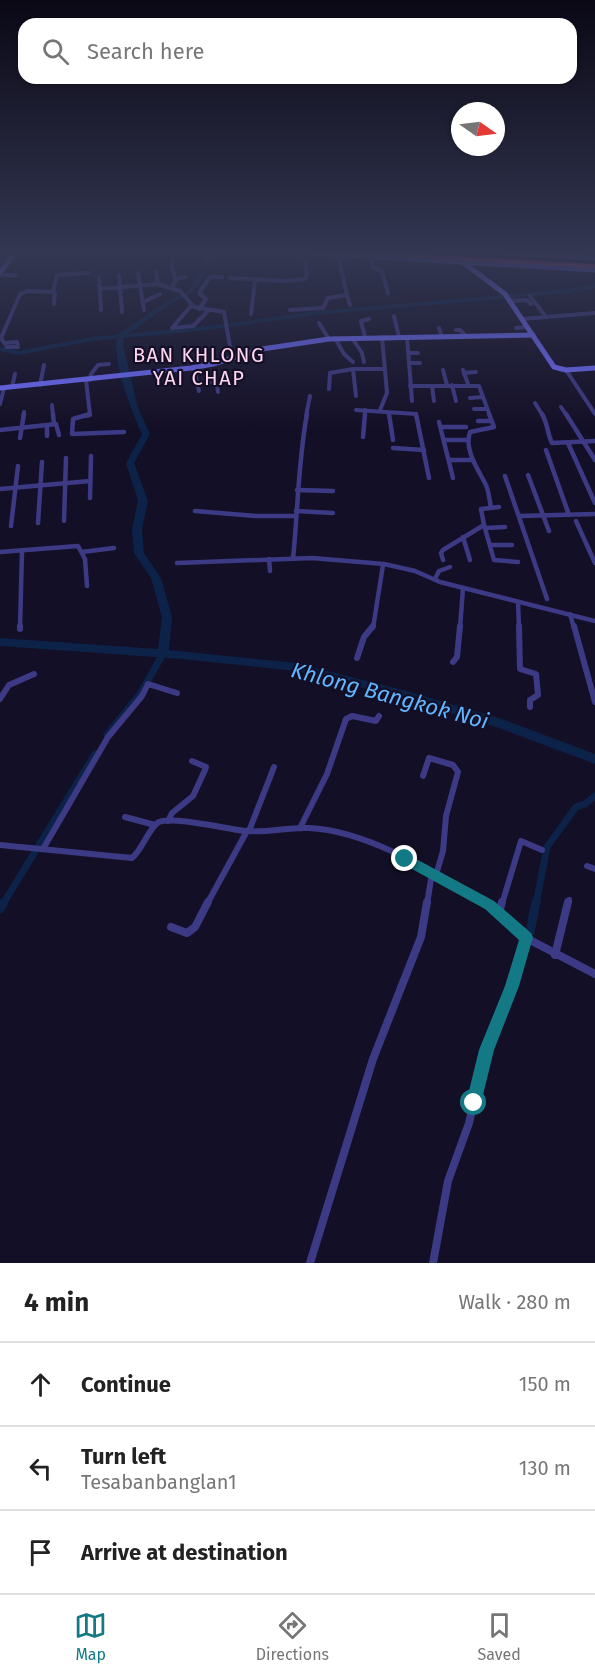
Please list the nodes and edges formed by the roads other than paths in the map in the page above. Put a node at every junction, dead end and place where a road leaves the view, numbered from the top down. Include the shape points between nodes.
1 (12, 312) edge
2 (186, 312) edge
3 (207, 312) edge
4 (219, 312) edge
5 (517, 312) edge
6 (541, 312) edge
7 (595, 313) edge
8 (394, 316) dead end
9 (546, 317) junction
10 (369, 319) dead end
11 (522, 319) junction
12 (318, 322) dead end
13 (527, 327) junction
14 (439, 328) dead end
15 (516, 328) dead end
16 (456, 330) dead end
17 (533, 334) junction
18 (466, 336) junction
19 (365, 337) junction
20 (382, 337) junction
21 (399, 337) junction
22 (407, 337) junction
23 (442, 337) junction
24 (352, 338) junction
25 (332, 339) junction
26 (6, 347) dead end
27 (409, 353) junction
28 (418, 353) dead end
29 (232, 358) junction
30 (353, 362) dead end
31 (364, 362) dead end
32 (409, 363) junction
33 (420, 363) dead end
34 (109, 364) dead end
35 (44, 365) dead end
36 (194, 368) junction
37 (595, 368) edge
38 (353, 369) junction
39 (384, 369) junction
40 (443, 370) dead end
41 (566, 370) junction
42 (476, 372) dead end
43 (15, 374) dead end
44 (215, 375) dead end
45 (88, 380) junction
46 (216, 382) junction
47 (197, 383) junction
48 (468, 384) junction
49 (40, 385) junction
50 (450, 385) junction
51 (410, 386) junction
52 (432, 386) junction
53 (12, 387) junction
54 (2, 388) edge
55 (329, 389) dead end
56 (199, 391) dead end
57 (218, 392) dead end
58 (310, 396) dead end
59 (356, 396) dead end
60 (386, 397) joint
61 (483, 397) junction
62 (470, 398) dead end
63 (412, 401) dead end
64 (456, 401) dead end
65 (434, 402) dead end
66 (535, 403) dead end
67 (0, 404) edge
68 (52, 405) dead end
69 (561, 407) dead end
70 (381, 409) junction
71 (474, 409) dead end
72 (487, 409) junction
73 (356, 410) dead end
74 (365, 410) junction
75 (24, 412) dead end
76 (389, 413) junction
77 (595, 414) edge
78 (478, 421) dead end
79 (492, 421) junction
80 (54, 424) junction
81 (47, 426) junction
82 (466, 426) dead end
83 (21, 429) junction
84 (0, 430) edge
85 (124, 432) dead end
86 (58, 435) dead end
87 (47, 436) dead end
88 (363, 437) dead end
89 (20, 438) dead end
90 (393, 440) dead end
91 (444, 440) junction
92 (466, 440) junction
93 (595, 441) edge
94 (584, 442) junction
95 (568, 443) junction
96 (393, 448) dead end
97 (424, 450) junction
98 (546, 450) dead end
99 (91, 456) dead end
100 (66, 458) dead end
101 (450, 460) junction
102 (473, 460) junction
103 (595, 460) edge
104 (42, 462) dead end
105 (18, 466) dead end
106 (528, 475) dead end
107 (505, 476) dead end
108 (429, 478) dead end
109 (453, 478) dead end
110 (90, 482) junction
111 (66, 484) junction
112 (41, 486) junction
113 (16, 488) junction
114 (0, 489) edge
115 (297, 490) junction
116 (333, 491) dead end
117 (90, 498) dead end
118 (595, 503) edge
119 (491, 507) junction
120 (499, 507) dead end
121 (195, 511) dead end
122 (333, 513) dead end
123 (296, 514) junction
124 (595, 514) edge
125 (569, 515) junction
126 (519, 516) junction
127 (543, 516) junction
128 (64, 521) dead end
129 (576, 521) dead end
130 (38, 523) dead end
131 (11, 526) dead end
132 (485, 527) junction
133 (505, 527) dead end
134 (549, 531) dead end
135 (463, 537) junction
136 (512, 544) dead end
137 (491, 545) junction
138 (114, 548) dead end
139 (22, 551) junction
140 (0, 552) edge
141 (82, 552) junction
142 (269, 559) junction
143 (293, 559) junction
144 (443, 560) dead end
145 (470, 560) dead end
146 (594, 560) edge
147 (518, 562) dead end
148 (177, 563) dead end
149 (383, 564) junction
150 (450, 567) dead end
151 (270, 571) dead end
152 (435, 579) junction
153 (87, 586) dead end
154 (463, 588) junction
155 (547, 599) dead end
156 (518, 602) junction
157 (570, 614) junction
158 (595, 621) edge
159 (20, 629) dead end
160 (357, 658) dead end
161 (453, 662) dead end
162 (34, 674) dead end
163 (177, 693) dead end
164 (0, 699) edge
165 (595, 702) edge
166 (530, 707) dead end
167 (379, 716) dead end
168 (192, 761) dead end
169 (274, 767) dead end
170 (423, 776) dead end
171 (125, 817) dead end
172 (168, 821) junction
173 (155, 825) junction
174 (300, 828) junction
175 (248, 831) junction
176 (0, 845) edge
177 (42, 849) junction
178 (542, 850) dead end
179 (587, 866) dead end
180 (595, 869) edge
181 (434, 874) junction
182 (569, 900) dead end
183 (499, 913) junction
184 (171, 927) dead end
185 (527, 938) junction
186 (555, 955) junction
187 (595, 974) edge
188 (310, 1263) edge
189 (433, 1263) edge

1 - 26 street via 1,338 4,343 17,342 18,347
2 - 3 street via 172,328 194,326
4 - 29 street via 225,313
5 - 11 street
6 - 9 street
7 - 9 street
8 - 21 street
9 - 11 street
10 - 19 street via 361,321
11 - 13 street
12 - 25 street
13 - 15 street
13 - 17 street
14 - 23 street
16 - 18 street
17 - 18 street
17 - 41 street via 554,367
18 - 23 street
19 - 20 street
19 - 24 street
20 - 21 street
20 - 39 street
21 - 22 street
22 - 23 street
22 - 27 street
24 - 25 street
24 - 31 street
25 - 29 street via 262,349
25 - 30 street
27 - 28 street
27 - 32 street
29 - 36 street
32 - 33 street
32 - 51 street
34 - 45 street via 98,365
35 - 49 street
36 - 45 street
36 - 47 street
37 - 41 street
38 - 39 street
38 - 55 street via 330,373
38 - 59 street
39 - 60 street
40 - 50 street
41 - 77 street
42 - 48 street via 464,371
43 - 53 street
44 - 46 street
45 - 49 street
45 - 85 street via 90,415 73,419 72,434
46 - 47 street
46 - 57 street
47 - 56 street
48 - 50 street
48 - 61 street via 479,386
49 - 53 street
50 - 52 street
50 - 64 street
51 - 52 street
51 - 63 street
52 - 65 street
53 - 54 street
54 - 67 street
58 - 115 street
60 - 70 street
61 - 62 street
61 - 72 street
66 - 95 street via 548,425 551,442
68 - 80 street
69 - 94 street
70 - 74 street
70 - 76 street
71 - 72 street
72 - 79 street
73 - 74 street
74 - 88 street
75 - 83 street
76 - 90 street
76 - 97 street via 416,414
78 - 79 street
79 - 92 street via 494,428 470,432
80 - 81 street
80 - 86 street via 58,424
81 - 83 street
81 - 87 street
82 - 91 street via 440,424
83 - 84 street
83 - 89 street
91 - 92 street
91 - 101 street
92 - 102 street
93 - 94 street
94 - 95 street
94 - 103 street
95 - 118 street
96 - 97 street
97 - 108 street
98 - 125 street
99 - 110 street
100 - 111 street
101 - 102 street
101 - 109 street
102 - 119 street via 486,484
104 - 112 street
105 - 113 street
106 - 127 street
107 - 126 street
110 - 111 street
110 - 117 street
111 - 112 street
111 - 128 street
112 - 113 street
112 - 130 street
113 - 114 street
113 - 131 street
115 - 116 street
115 - 123 street
119 - 120 street
119 - 132 street via 481,509
121 - 123 street via 257,516
122 - 123 street
123 - 143 street
124 - 125 street
125 - 127 street
126 - 127 street
126 - 155 street
127 - 134 street
129 - 146 street
132 - 133 street
132 - 135 street
132 - 137 street
135 - 144 street via 441,551
135 - 145 street
136 - 137 street
137 - 147 street via 495,561
138 - 141 street
139 - 140 street
139 - 141 street via 74,546
139 - 159 street
141 - 153 street
142 - 143 street
142 - 148 street
142 - 151 street
143 - 149 street
149 - 152 street via 418,570
149 - 160 street via 373,628 364,637
150 - 152 street via 438,571
152 - 154 street
154 - 156 street
154 - 161 street via 457,657
156 - 157 street
156 - 166 street via 520,669 538,678 538,695 530,700
157 - 158 street
157 - 165 street
162 - 164 street via 9,684
163 - 177 street via 148,684 108,737
167 - 174 street via 376,721 352,716 346,719 327,774
168 - 172 street via 206,770 192,796
169 - 175 street
170 - 181 street via 429,758 453,765 458,772 446,816 443,851
171 - 173 street
172 - 173 street
172 - 175 street
173 - 177 street via 140,852 132,858
174 - 175 street
174 - 181 street via 343,834 388,850
175 - 184 street via 195,927 187,933
176 - 177 street
178 - 183 street via 521,841
179 - 180 street
181 - 183 street
181 - 188 street via 421,937 373,1059
182 - 186 street
183 - 185 street
185 - 186 street
185 - 189 street via 486,1050 470,1123 448,1181
186 - 187 street

